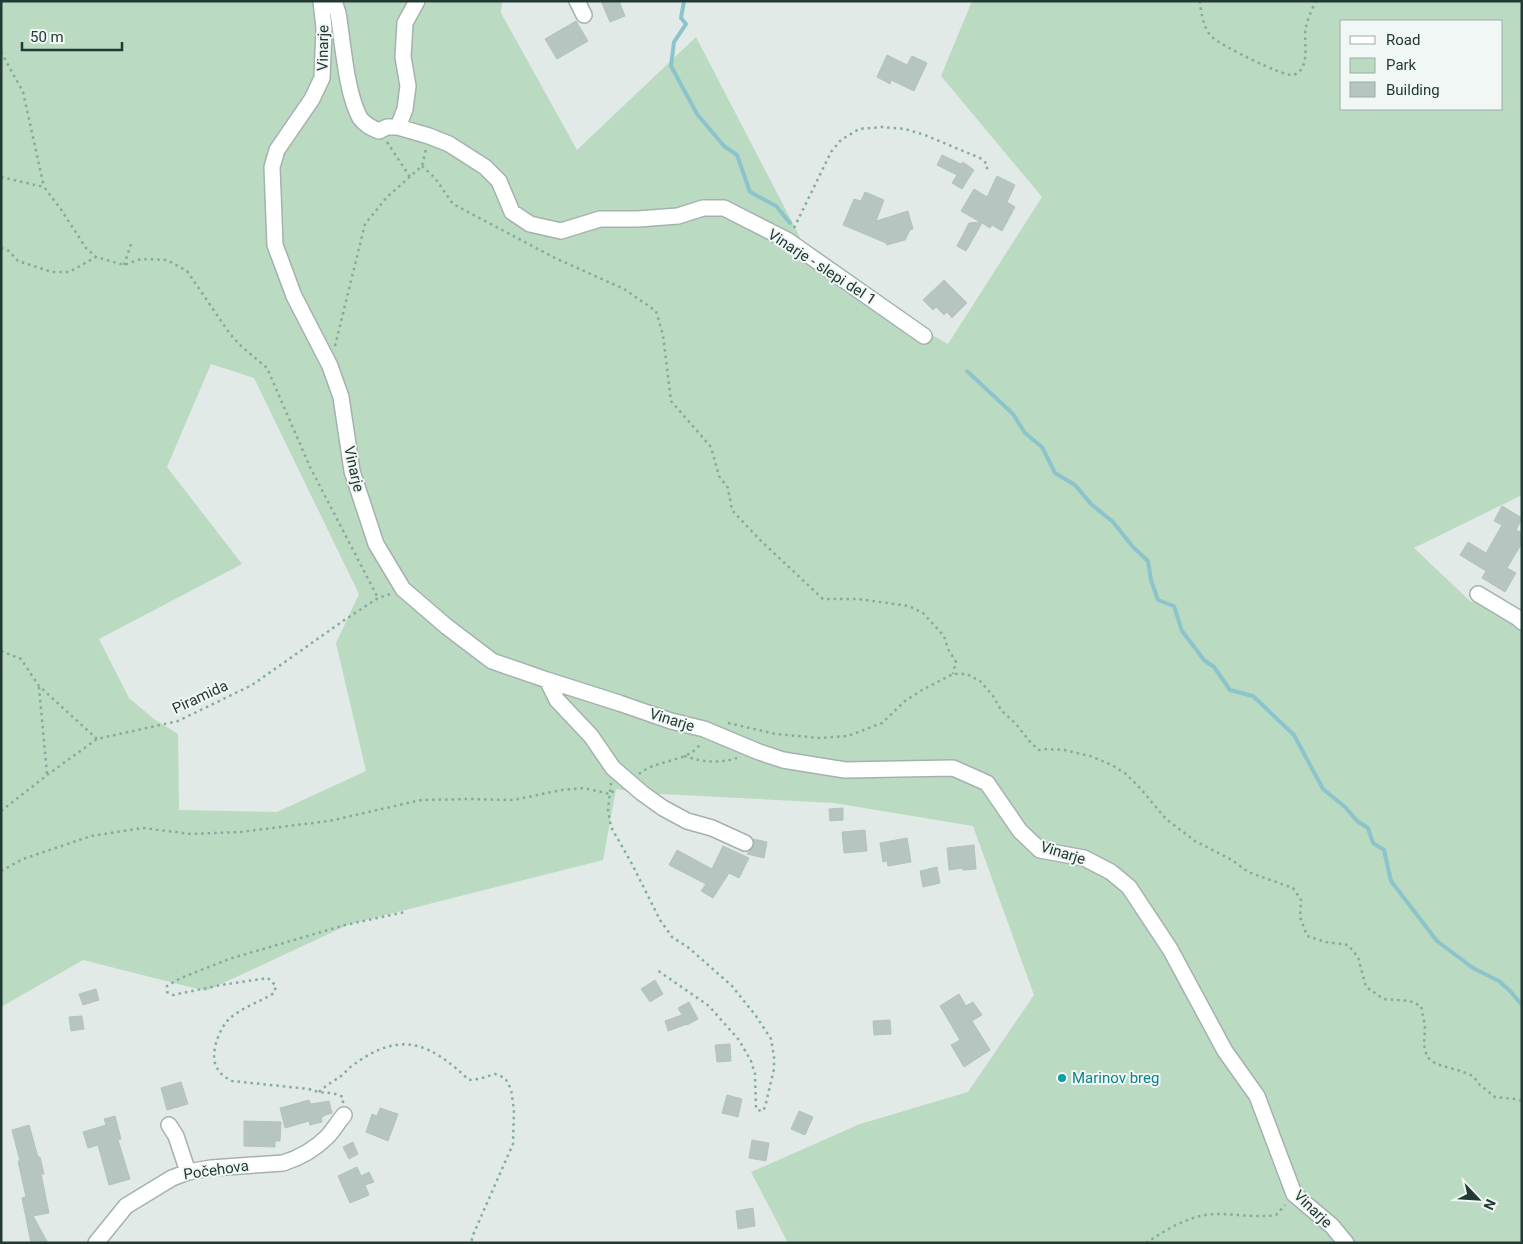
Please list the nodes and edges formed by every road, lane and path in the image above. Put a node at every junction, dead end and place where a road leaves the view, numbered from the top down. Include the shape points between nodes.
1 (321, 1) edge
2 (334, 1) edge
3 (417, 1) edge
4 (1200, 1) edge
5 (1316, 1) edge
6 (1, 52) edge
7 (398, 127) junction
8 (379, 131) junction
9 (987, 172) dead end
10 (1, 177) edge
11 (410, 177) junction
12 (44, 187) junction
13 (787, 240) junction
14 (131, 244) dead end
15 (1, 248) edge
16 (96, 257) junction
17 (124, 265) junction
18 (924, 336) dead end
19 (330, 366) junction
20 (404, 589) junction
21 (1478, 594) dead end
22 (378, 598) junction
23 (1522, 622) edge
24 (1, 651) edge
25 (953, 674) junction
26 (547, 680) junction
27 (39, 686) junction
28 (704, 730) junction
29 (97, 739) junction
30 (758, 752) junction
31 (682, 756) junction
32 (613, 768) junction
33 (47, 775) junction
34 (626, 781) junction
35 (610, 794) junction
36 (2, 810) edge
37 (745, 843) dead end
38 (1, 871) edge
39 (405, 912) dead end
40 (657, 970) dead end
41 (318, 1093) junction
42 (1522, 1101) edge
43 (344, 1115) joint
44 (169, 1124) dead end
45 (188, 1172) junction
46 (1294, 1194) junction
47 (96, 1243) edge
48 (471, 1243) edge
49 (1146, 1243) edge
50 (1346, 1243) edge

1 - 19 street, Vinarje via 324,28 322,78 312,99 277,150 272,167 275,245 294,296
2 - 8 street, Vinarje via 350,92 361,118 369,127
3 - 7 street via 405,23 403,58 408,86 405,109
4 - 5 path via 1207,30 1216,41 1293,75 1303,66 1306,28
6 - 12 path via 23,92
7 - 8 street
7 - 13 street, Vinarje - slepi del 1 via 449,144 484,167 499,181 512,212 530,224 561,231 600,219 678,216 703,208 724,208
8 - 11 path
9 - 13 path via 987,164 980,158 925,135 882,127 859,129 841,140 831,152
10 - 12 path
11 - 19 path via 387,197 365,224
11 - 25 path via 422,166 453,204 554,258 624,289 656,311 663,334 671,401 712,447 719,476 728,488 732,510 823,599 858,599 910,606 923,614 944,636 956,662
12 - 16 path via 86,248
13 - 18 street, Vinarje - slepi del 1
14 - 17 path
15 - 16 path via 18,261 52,272 69,272
16 - 17 path
17 - 22 path via 141,259 167,260 187,271 230,334 267,368 310,467
19 - 20 street, Vinarje via 341,397 352,471 376,544
20 - 22 path, Piramida
20 - 26 street, Vinarje via 492,660
21 - 23 street
22 - 29 path, Piramida via 252,685 178,721
24 - 27 path via 21,659
25 - 28 path via 906,701 882,723 848,736 820,738 776,734 730,723
25 - 42 path via 967,674 980,681 1001,710 1039,750 1064,750 1112,765 1126,774 1166,819 1195,841 1248,872 1293,888 1300,900 1300,917 1307,936 1348,945 1358,957 1366,987 1384,999 1410,1000 1420,1006 1427,1057 1436,1064 1473,1076 1495,1097
26 - 28 street, Vinarje
26 - 32 street via 557,700 591,736
27 - 29 path
27 - 33 path
28 - 30 street, Vinarje
28 - 31 path via 698,748
29 - 33 path, Piramida
30 - 31 path via 724,762 703,762
30 - 46 street, Vinarje via 783,760 845,770 953,768 987,783 1020,831 1040,850 1084,858 1111,872 1129,887 1170,949 1225,1051 1257,1096
31 - 34 path via 651,766
32 - 34 street
32 - 35 path
33 - 36 path, Piramida
34 - 35 path
34 - 37 street via 687,821
35 - 38 path via 584,788 513,800 421,800 329,821 240,832 191,834 143,828 91,836
35 - 40 path via 611,827 660,920 672,937 732,986 770,1039 774,1069 763,1111 756,1108 755,1074 739,1040 709,1006
39 - 41 path via 345,925 229,959 167,986 166,992 173,995 268,978 276,986 274,993 229,1019 215,1044 216,1068 232,1081 310,1089
41 - 43 path via 333,1092 343,1097
41 - 48 path via 355,1063 394,1044 409,1044 432,1052 469,1080 495,1074 504,1078 511,1089 514,1110 513,1144
43 - 45 street, Počehova via 327,1138 310,1151 283,1164
44 - 45 street
45 - 47 street, Počehova via 153,1188 126,1206
46 - 49 path via 1276,1216 1202,1216 1170,1228
46 - 50 street, Vinarje via 1332,1226

